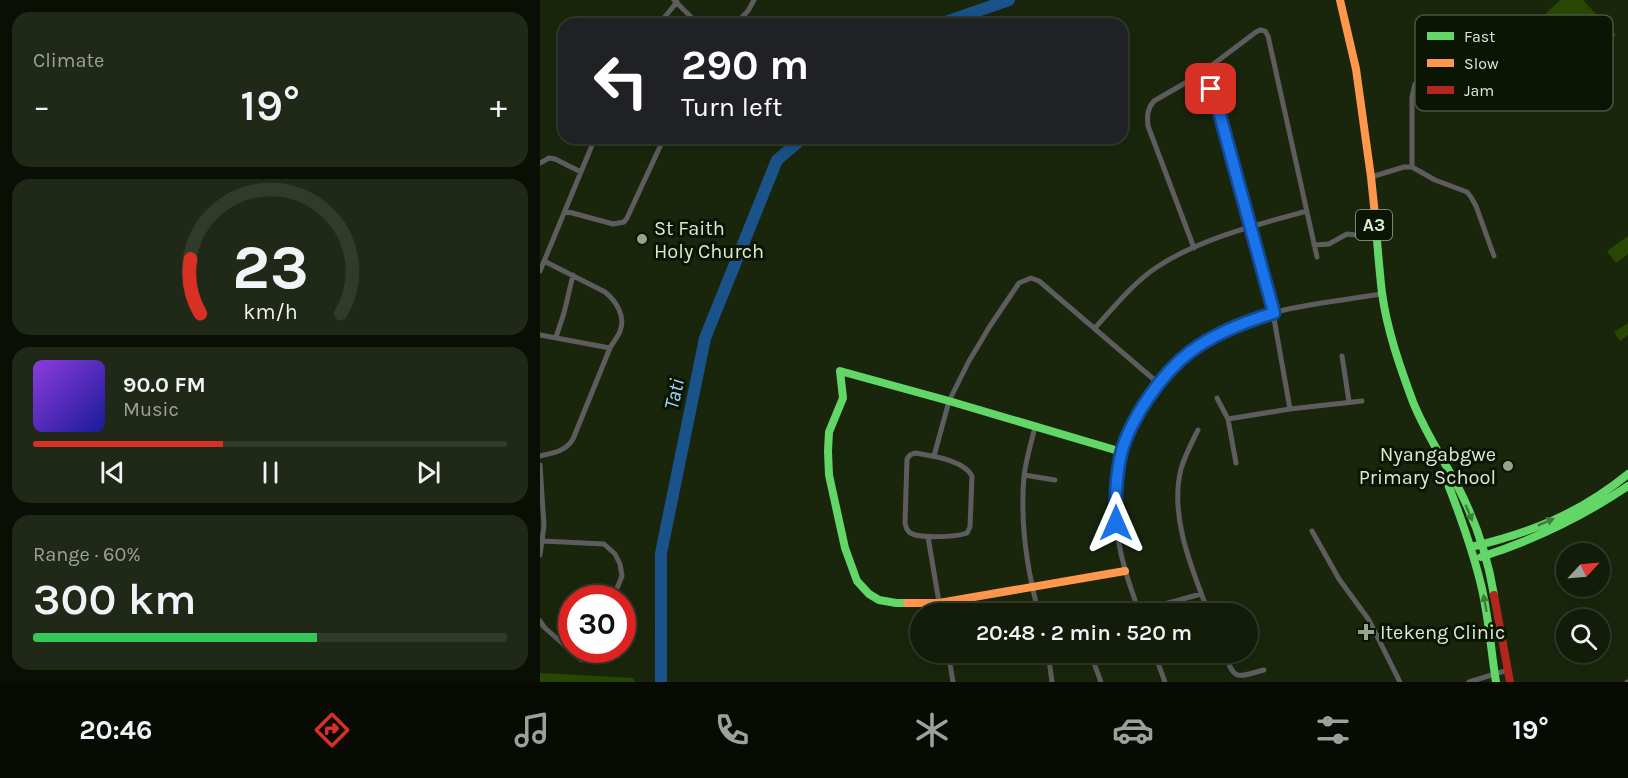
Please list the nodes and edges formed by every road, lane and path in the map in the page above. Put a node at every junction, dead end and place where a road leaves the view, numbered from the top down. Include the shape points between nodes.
1 (754, 0) edge
2 (1340, 0) edge
3 (677, 1) edge
4 (664, 18) edge
5 (693, 18) edge
6 (741, 18) edge
7 (1199, 75) junction
8 (1415, 84) edge
9 (593, 144) edge
10 (661, 144) edge
11 (540, 163) edge
12 (1412, 167) junction
13 (581, 172) junction
14 (1371, 177) junction
15 (1307, 210) junction
16 (565, 211) junction
17 (1250, 226) junction
18 (1375, 237) junction
19 (1314, 245) junction
20 (1194, 248) junction
21 (1494, 256) dead end
22 (1317, 257) dead end
23 (544, 261) junction
24 (540, 271) edge
25 (573, 275) junction
26 (1382, 294) junction
27 (1274, 313) junction
28 (1095, 328) junction
29 (540, 335) edge
30 (556, 337) junction
31 (610, 348) junction
32 (1342, 356) dead end
33 (1158, 383) junction
34 (1217, 398) dead end
35 (949, 401) junction
36 (1362, 401) dead end
37 (1349, 402) junction
38 (1290, 409) junction
39 (1228, 418) junction
40 (1035, 427) junction
41 (1198, 430) dead end
42 (1433, 442) junction
43 (1122, 452) junction
44 (540, 456) edge
45 (934, 456) junction
46 (1236, 462) dead end
47 (540, 465) edge
48 (1628, 474) edge
49 (1024, 475) junction
50 (1055, 480) dead end
51 (1628, 486) edge
52 (1628, 491) edge
53 (1618, 493) junction
54 (1312, 531) dead end
55 (928, 537) junction
56 (542, 542) junction
57 (1482, 545) junction
58 (1471, 547) junction
59 (540, 555) edge
60 (1485, 556) junction
61 (1475, 559) junction
62 (1125, 571) junction
63 (618, 585) edge
64 (1032, 588) junction
65 (1201, 594) junction
66 (910, 603) edge
67 (939, 603) joint
68 (1036, 603) edge
69 (1136, 603) edge
70 (1170, 603) edge
71 (1205, 603) edge
72 (540, 621) edge
73 (558, 639) edge
74 (950, 663) edge
75 (1049, 663) edge
76 (1094, 663) edge
77 (1158, 663) edge
78 (1228, 663) edge
79 (1264, 670) dead end
80 (1508, 670) junction
81 (1496, 678) edge
82 (953, 682) edge
83 (1052, 682) edge
84 (1101, 682) edge
85 (1165, 682) edge
86 (1400, 682) edge
87 (1469, 682) edge
88 (1510, 682) edge

1 - 6 street
2 - 14 main road, A3 via 1356,69
3 - 4 street
3 - 5 street
7 - 15 street via 1256,32 1265,31
7 - 17 street via 1215,97
7 - 20 street via 1154,101 1147,118
8 - 12 street
9 - 13 street
10 - 16 street via 624,222 613,224
11 - 13 street via 555,159
12 - 14 street
12 - 21 street via 1472,197
13 - 16 street
14 - 18 main road, A3
15 - 17 street
15 - 19 street
16 - 23 street
17 - 20 street
17 - 27 street
18 - 19 street via 1347,234 1329,244
18 - 26 main road, A3
19 - 22 street
20 - 28 street via 1148,274
23 - 24 street
23 - 25 street
25 - 30 street
25 - 31 street via 605,292 617,304 622,327
26 - 27 street
26 - 42 main road, A3 via 1399,362
27 - 33 street via 1234,326 1203,343
27 - 38 street
28 - 33 street
28 - 35 street via 1039,281 1024,280 990,326
29 - 30 street
30 - 31 street
31 - 44 street via 569,446
32 - 37 street
33 - 43 street
34 - 39 street
35 - 40 main road
35 - 45 street
35 - 66 main road via 840,371 843,398 828,440 829,475 845,548 857,581 869,594 879,600
36 - 37 street
37 - 38 street
38 - 39 street
39 - 46 street
40 - 43 main road
40 - 49 street
41 - 65 street via 1182,467 1178,501 1185,546
42 -> 57 main road, A3 via 1459,489
42 - 58 main road, A3
43 - 62 street via 1116,523
45 - 55 street via 915,453 907,459 905,523 911,534
45 - 55 street via 969,470 970,527 961,536
47 - 56 street
57 -> 48 main road via 1568,513
49 - 50 street
49 - 64 street via 1025,541
51 - 53 main road
52 - 53 main road
53 - 60 main road via 1572,522
54 - 86 street via 1368,620
55 - 67 street
56 - 59 street
56 - 63 street via 604,544 620,564
57 - 58 main road
57 - 60 main road, A3
58 - 61 main road, A3
60 - 61 main road
60 - 80 main road, A3
81 -> 61 main road, A3
62 - 64 main road
62 - 69 street
64 - 67 main road
64 - 68 street
65 - 70 street
65 - 71 street
72 - 73 street
74 - 82 street
75 - 83 street
76 - 84 street
77 - 85 street
78 - 79 street via 1239,676
80 - 81 street
80 - 88 main road, A3
81 - 87 street

